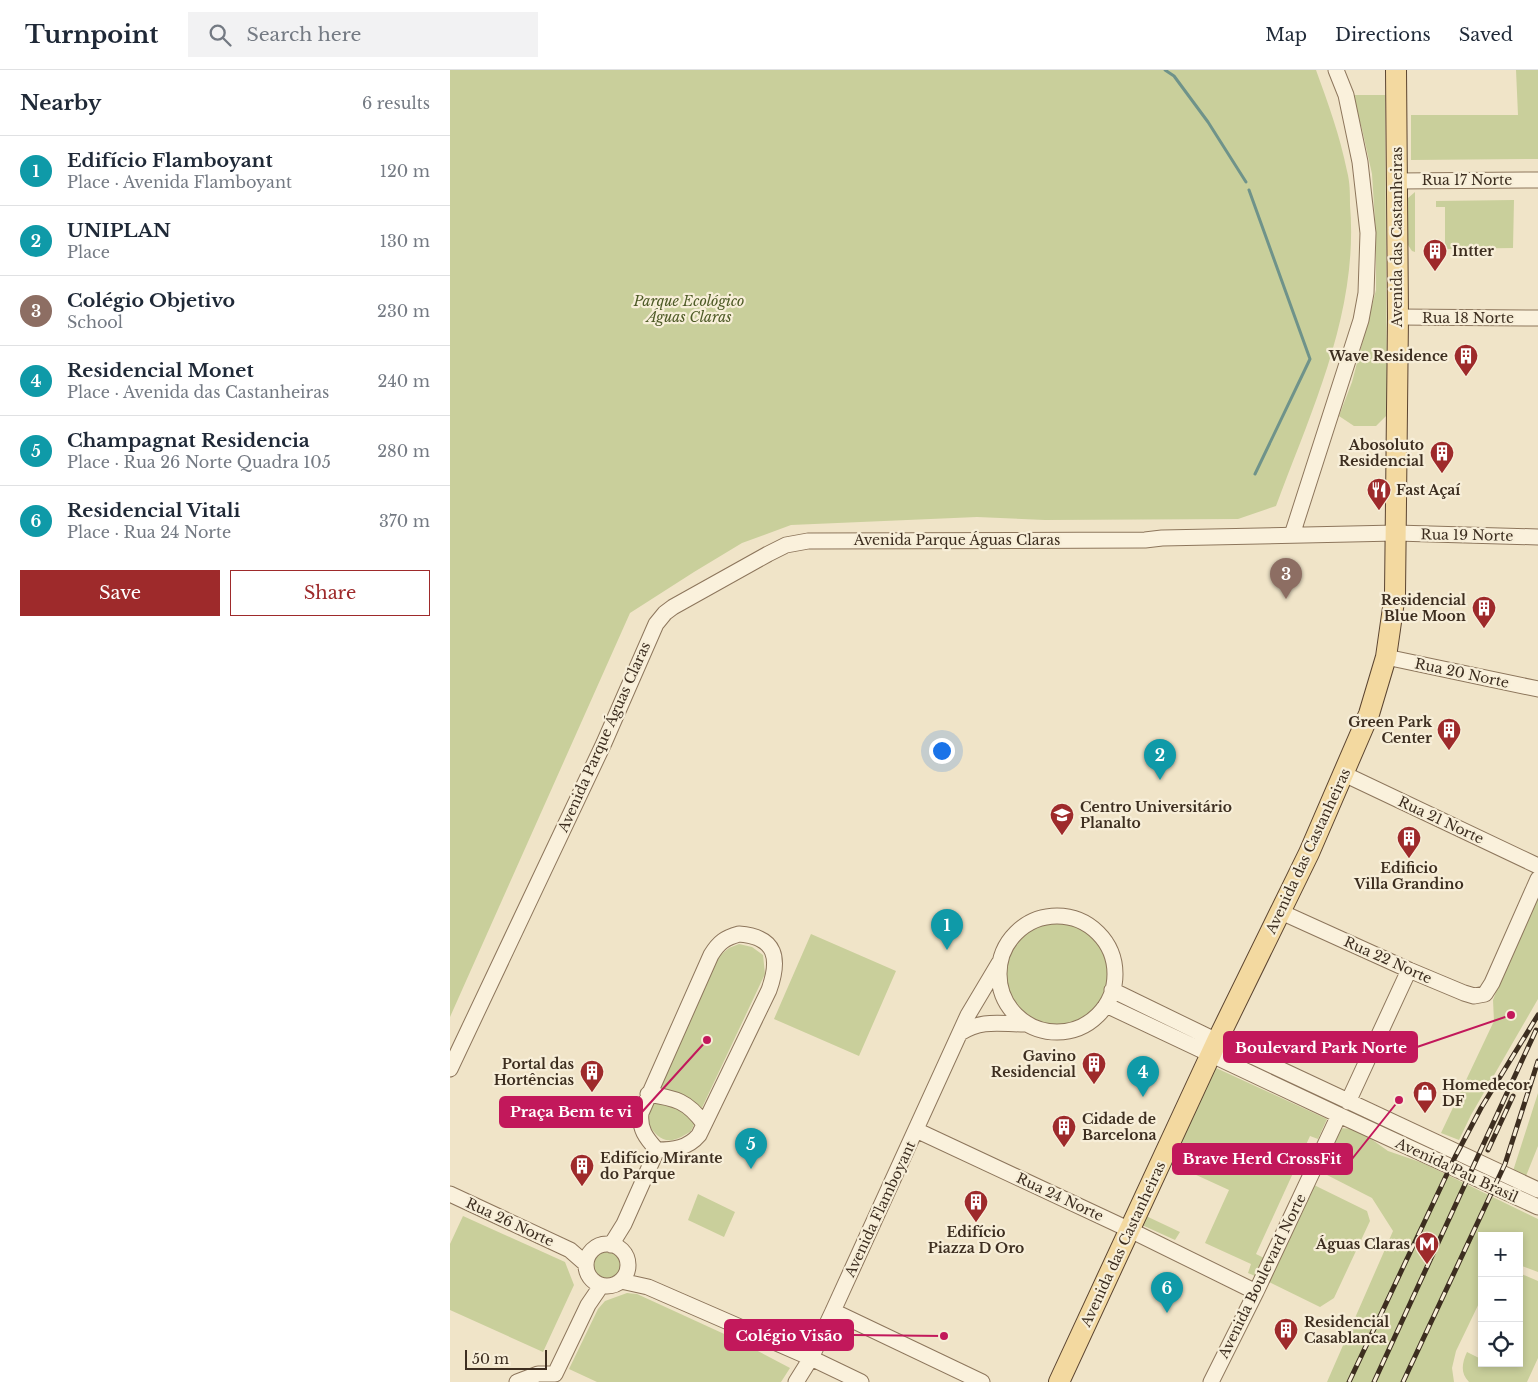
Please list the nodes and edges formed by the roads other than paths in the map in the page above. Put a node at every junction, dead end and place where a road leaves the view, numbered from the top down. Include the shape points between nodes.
1 (1336, 70) edge
2 (1396, 70) edge
3 (1538, 180) edge
4 (1397, 181) junction
5 (1398, 317) junction
6 (1538, 318) edge
7 (1396, 533) junction
8 (1292, 535) junction
9 (1538, 537) edge
10 (1386, 657) junction
11 (1538, 689) edge
12 (1344, 774) junction
13 (1538, 866) edge
14 (1538, 879) edge
15 (1281, 912) junction
16 (999, 963) junction
17 (1409, 970) junction
18 (1112, 990) junction
19 (1106, 1005) junction
20 (1025, 1024) junction
21 (960, 1033) junction
22 (1214, 1048) junction
23 (450, 1069) edge
24 (648, 1094) junction
25 (1348, 1102) junction
26 (1338, 1115) junction
27 (704, 1124) junction
28 (916, 1130) junction
29 (657, 1150) junction
30 (1538, 1190) edge
31 (450, 1194) edge
32 (1538, 1207) edge
33 (1130, 1230) junction
34 (615, 1246) junction
35 (588, 1258) junction
36 (624, 1275) junction
37 (596, 1283) junction
38 (1256, 1292) junction
39 (833, 1311) junction
40 (811, 1358) junction
41 (558, 1378) edge
42 (517, 1382) edge
43 (796, 1382) edge
44 (861, 1382) edge
45 (982, 1382) edge
46 (1059, 1382) edge
47 (1211, 1382) edge

1 - 8 street via 1346,95 1360,162 1368,233 1366,294 1361,320
2 - 4 main road, Avenida das Castanheiras
3 - 4 street, Rua 17 Norte
4 - 5 main road, Avenida das Castanheiras
5 - 6 street, Rua 18 Norte
5 - 7 main road, Avenida das Castanheiras
7 - 8 street, Rua 19 Norte
7 - 9 street, Rua 19 Norte
7 - 10 main road, Avenida das Castanheiras via 1395,594
8 - 23 street, Avenida Parque Águas Claras via 1138,540 808,541 774,551 665,613 647,640 604,744
10 - 11 street, Rua 20 Norte
10 - 12 main road, Avenida das Castanheiras via 1369,714
12 - 13 street, Rua 21 Norte
12 - 15 main road, Avenida das Castanheiras
14 - 17 street, Rua 22 Norte via 1492,983 1484,994 1464,993
15 - 17 street, Rua 22 Norte
15 - 22 main road, Avenida das Castanheiras
16 - 18 street via 1006,945 1018,930 1033,920 1052,915 1071,916 1103,936 1112,953 1116,971
16 - 20 street via 1000,986 1008,1008
16 - 21 street, Avenida Flamboyant
17 - 25 street
18 - 19 street
18 - 22 street, Avenida Pau Brasil
19 - 20 street via 1096,1018 1080,1028 1062,1033 1042,1031
19 - 22 street, Avenida Pau Brasil
20 - 21 street via 984,1023
21 - 28 street, Avenida Flamboyant
22 - 25 street, Avenida Pau Brasil via 1254,1056
22 - 26 street, Avenida Pau Brasil
22 - 33 main road, Avenida das Castanheiras
24 - 27 street via 683,1102
24 - 27 street via 718,944 739,934 767,942 774,954 774,976
24 - 29 street via 640,1123 647,1139
25 - 30 street, Avenida Pau Brasil
26 - 32 street, Avenida Pau Brasil
26 - 38 street, Avenida Boulevard Norte
27 - 29 street via 694,1141 684,1147
28 - 33 street, Rua 24 Norte
28 - 39 street, Avenida Flamboyant
29 - 34 street
31 - 35 street, Rua 26 Norte
33 - 38 street, Rua 24 Norte
33 - 46 main road, Avenida das Castanheiras
34 - 35 street via 604,1244 597,1247
34 - 36 street via 628,1261
35 - 37 street via 588,1275
36 - 37 street via 612,1286
36 - 40 street
37 - 41 street
38 - 47 street, Avenida Boulevard Norte
39 - 40 street, Avenida Flamboyant
39 - 45 street
40 - 43 street, Avenida Flamboyant
40 - 44 street
41 - 42 street via 538,1374

